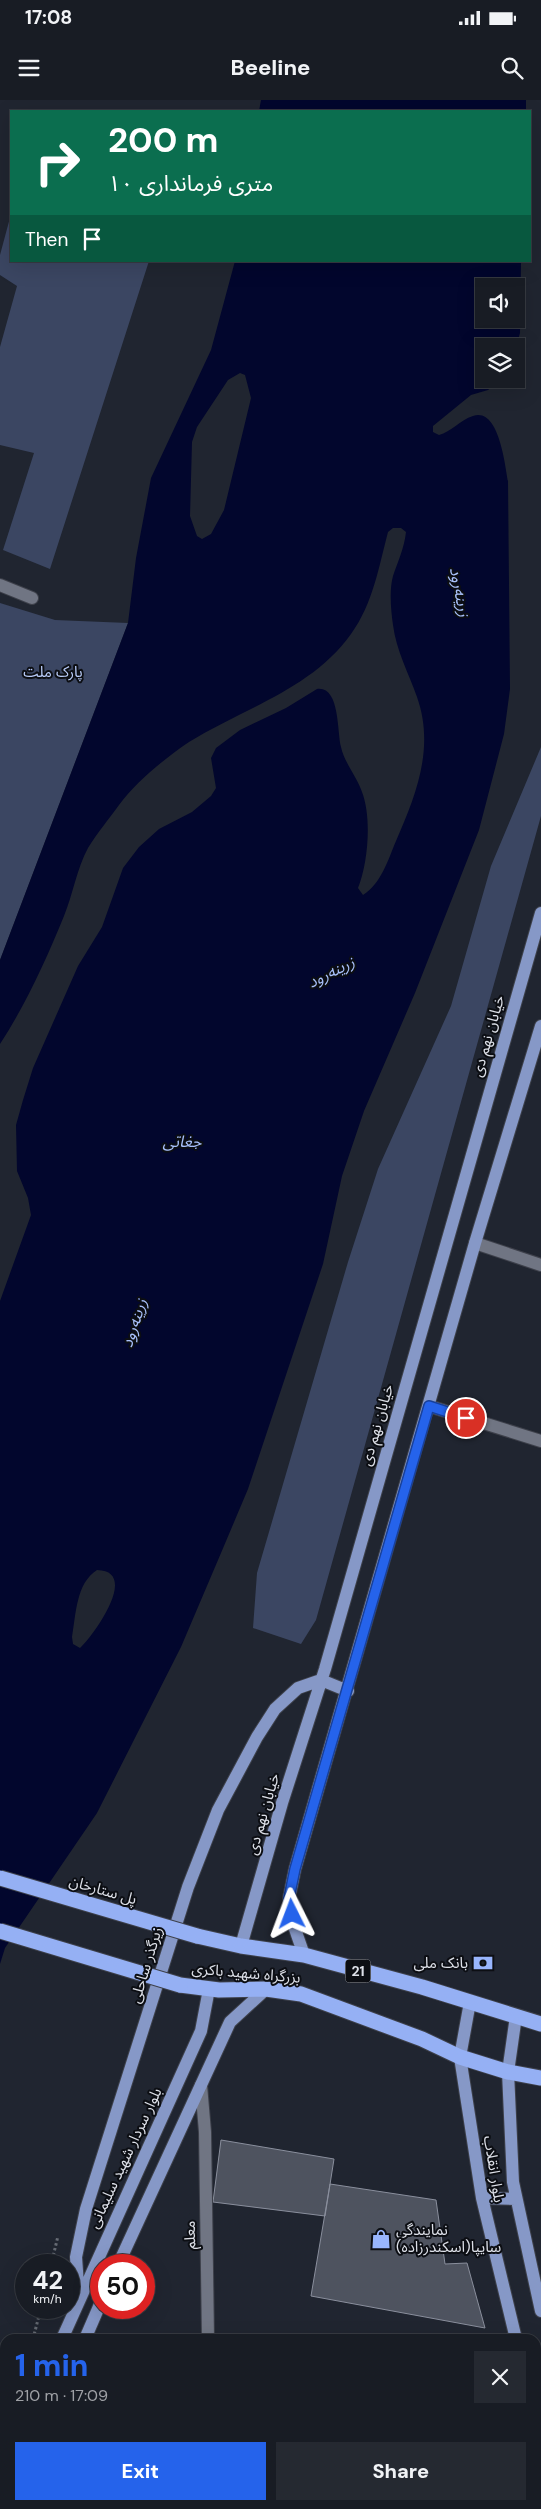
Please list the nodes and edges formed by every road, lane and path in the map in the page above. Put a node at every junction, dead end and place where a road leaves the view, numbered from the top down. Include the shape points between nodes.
1 (0, 585) edge
2 (32, 598) dead end
3 (541, 913) edge
4 (538, 938) edge
5 (541, 1026) edge
6 (476, 1243) junction
7 (541, 1264) edge
8 (429, 1406) junction
9 (541, 1441) edge
10 (321, 1680) junction
11 (348, 1690) junction
12 (0, 1878) edge
13 (0, 1931) edge
14 (197, 1936) joint
15 (242, 1946) junction
16 (304, 1954) junction
17 (208, 1988) junction
18 (266, 1989) junction
19 (470, 2002) junction
20 (516, 2016) junction
21 (541, 2024) edge
22 (460, 2057) junction
23 (508, 2072) junction
24 (541, 2078) edge
25 (201, 2085) junction
26 (152, 2138) junction
27 (172, 2147) junction
28 (482, 2198) junction
29 (515, 2199) junction
30 (58, 2236) dead end
31 (54, 2254) edge
32 (77, 2254) edge
33 (123, 2254) edge
34 (537, 2273) edge
35 (80, 2297) edge
36 (541, 2311) edge
37 (38, 2319) edge
38 (70, 2319) edge
39 (94, 2319) edge
40 (34, 2334) edge
41 (64, 2334) edge
42 (87, 2334) edge
43 (208, 2334) edge
44 (515, 2334) edge

1 - 2 street
3 - 4 main road, خیابان نهم دی
4 - 10 main road, خیابان نهم دی
5 - 6 main road
6 - 7 street
6 - 8 main road
8 - 9 street
8 - 11 main road
10 - 11 main road
10 - 15 main road, خیابان نهم دی
10 - 32 main road, زیرگذر ساحلی via 298,1688 275,1709 218,1810 188,1887 86,2209
11 - 16 main road via 289,1898
12 - 14 highway, پل ستارخان / 21, bridge
13 - 17 highway, بزرگراه شهید باکری, bridge via 180,1985
14 - 15 highway, بزرگراه شهید باکری / 21
15 - 16 highway, بزرگراه شهید باکری / 21
16 - 19 highway, بزرگراه شهید باکری / 21
17 - 18 highway, بزرگراه شهید باکری
17 - 26 main road, بلوار سردار شهید سلیمانی via 201,2031
18 - 22 highway, بزرگراه شهید باکری via 309,1996
18 - 25 main road via 230,2022
19 - 20 highway, بزرگراه شهید باکری / 21
19 - 22 main road, بلوار انقلاب
20 - 21 highway, 21
20 - 23 main road, بلوار انقلاب
22 - 23 highway, بزرگراه شهید باکری
22 - 28 main road, بلوار انقلاب
23 - 24 highway, بزرگراه شهید باکری
23 - 29 main road, بلوار انقلاب
25 - 27 main road
25 - 43 street, معلم via 205,2132
26 - 27 main road
26 - 35 main road, بلوار سردار شهید سلیمانی
27 - 33 main road
28 - 29 main road
28 - 44 main road, بلوار انقلاب
29 - 34 main road, بلوار انقلاب
30 - 31 path
34 - 36 main road, بلوار انقلاب
37 - 40 path
38 - 41 main road, بلوار سردار شهید سلیمانی
39 - 42 main road

